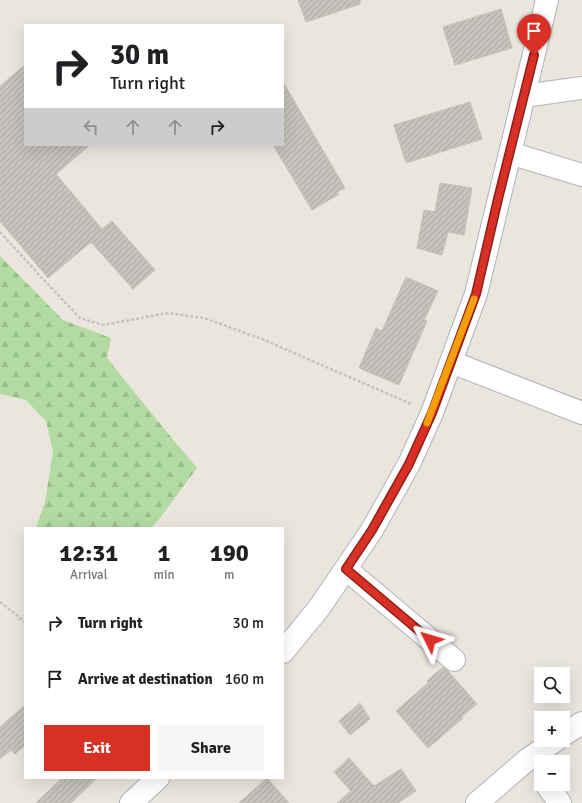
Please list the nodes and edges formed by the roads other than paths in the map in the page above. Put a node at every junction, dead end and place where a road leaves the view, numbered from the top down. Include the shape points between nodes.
1 (547, 0) edge
2 (582, 88) edge
3 (524, 96) junction
4 (510, 153) junction
5 (582, 175) edge
6 (451, 362) junction
7 (582, 413) edge
8 (346, 569) junction
9 (284, 651) edge
10 (454, 660) dead end
11 (582, 723) edge
12 (570, 731) edge
13 (546, 747) edge
14 (527, 760) junction
15 (534, 769) edge
16 (157, 779) edge
17 (551, 791) edge
18 (483, 801) edge
19 (131, 803) edge
20 (560, 803) edge

1 - 3 street
2 - 3 street
3 - 4 street
4 - 5 street
4 - 6 street via 476,294
6 - 7 street
6 - 8 street via 409,464 372,530
8 - 9 street via 319,608
8 - 10 street
11 - 12 street
13 - 14 street
14 - 15 street
14 - 18 street
16 - 19 street
17 - 20 street

